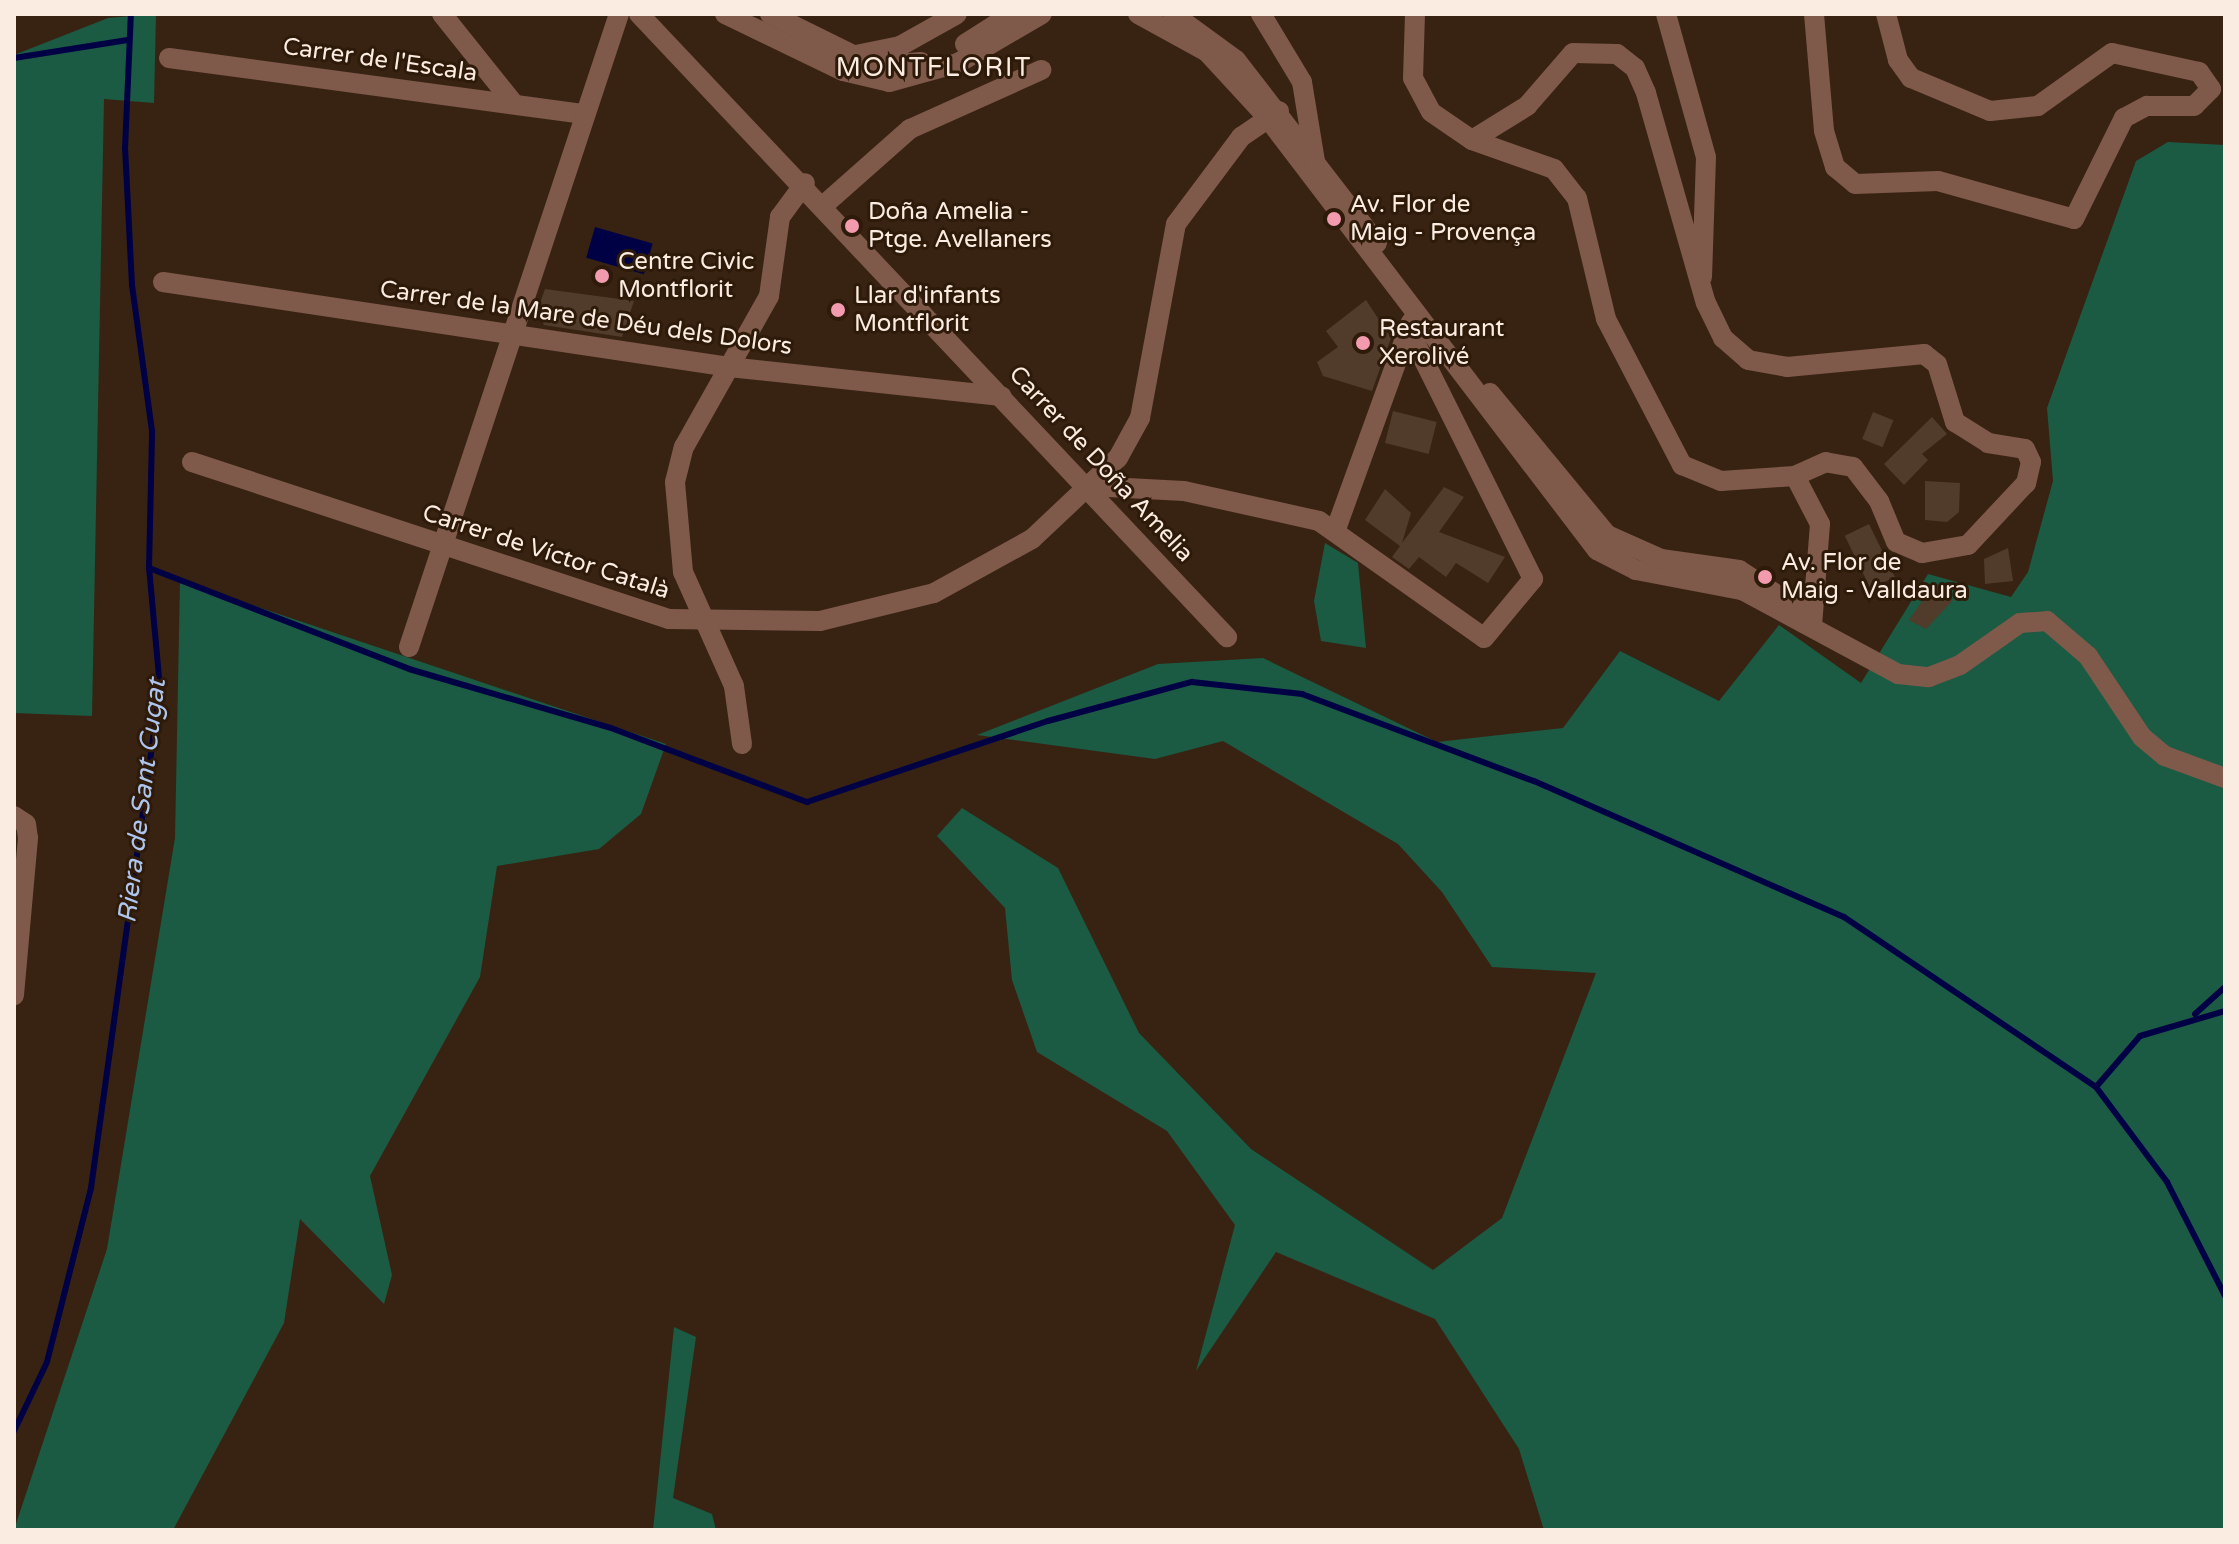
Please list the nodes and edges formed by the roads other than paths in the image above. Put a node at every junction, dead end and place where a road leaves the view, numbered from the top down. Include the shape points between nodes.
1 (442, 14) edge
2 (619, 14) edge
3 (639, 14) edge
4 (725, 14) edge
5 (770, 14) edge
6 (957, 14) edge
7 (1012, 14) edge
8 (1042, 14) edge
9 (1173, 14) edge
10 (1261, 14) edge
11 (1415, 14) edge
12 (1666, 14) edge
13 (1814, 14) edge
14 (1886, 14) edge
15 (1144, 15) edge
16 (851, 56) junction
17 (169, 58) dead end
18 (1041, 70) dead end
19 (514, 104) junction
20 (584, 114) junction
21 (1273, 114) junction
22 (1472, 140) junction
23 (1315, 160) junction
24 (805, 183) junction
25 (1317, 188) junction
26 (824, 205) junction
27 (163, 282) dead end
28 (1701, 285) junction
29 (1414, 316) junction
30 (512, 335) junction
31 (729, 367) junction
32 (1001, 396) junction
33 (192, 462) dead end
34 (1795, 476) junction
35 (1089, 486) junction
36 (1336, 529) junction
37 (443, 547) junction
38 (704, 622) junction
39 (1812, 625) junction
40 (1227, 637) dead end
41 (409, 647) dead end
42 (742, 744) dead end
43 (2225, 778) edge
44 (20, 820) edge
45 (14, 995) edge

1 - 19 street
2 - 20 street
3 - 24 street, Carrer de Doña Amelia
4 - 8 street via 843,71 889,82 958,63
5 - 16 street
6 - 16 street via 900,46
7 - 16 street via 948,54 908,67
9 - 21 street via 1236,60
10 - 23 street via 1302,82
11 - 22 street via 1410,45 1420,94 1447,127
12 - 28 street via 1706,157
13 - 14 street via 1824,131 1835,167 1855,184 1938,181 2074,219 2124,118 2147,106 2194,106 2211,89 2199,72 2112,53 2038,106 1990,111 1911,78 1898,60
15 - 21 street via 1207,52
17 - 19 street, Carrer de l'Escala
18 - 26 street via 910,129
19 - 20 street, Carrer de l'Escala
20 - 30 street
21 - 23 street
21 - 25 street
21 - 35 street, Carrer de Víctor Català via 1241,137 1176,224 1140,418 1118,458
22 - 28 street via 1527,106 1573,53 1617,54 1635,68 1646,93
22 - 34 street via 1554,169 1577,198 1606,319 1682,465 1721,481
23 - 25 street
23 - 29 street
24 - 26 street, Carrer de Doña Amelia
24 - 31 street via 780,217 769,296
25 - 29 street
26 - 32 street, Carrer de Doña Amelia
27 - 30 street, Carrer de la Mare de Déu dels Dolors
28 - 34 street via 1723,338 1748,360 1812,366 1924,354 1937,364 1955,422 1988,443 2025,449 2031,462 2026,483 1968,545 1922,553 1896,542 1879,501 1853,467 1826,462
29 - 36 street
29 - 36 street via 1533,579 1484,638
29 - 39 street via 1597,550 1636,570 1727,584
30 - 31 street, Carrer de la Mare de Déu dels Dolors
30 - 37 street
31 - 32 street, Carrer de la Mare de Déu dels Dolors
31 - 38 street via 684,447 675,482 683,572
32 - 35 street, Carrer de Doña Amelia
33 - 37 street, Carrer de Víctor Català
34 - 39 street via 1820,524
35 - 36 street via 1184,491
35 - 38 street, Carrer de Víctor Català via 1032,539 934,593 820,621
35 - 40 street, Carrer de Doña Amelia
37 - 38 street, Carrer de Víctor Català via 625,607
37 - 41 street
38 - 42 street via 739,699
39 - 43 street via 1869,664 1929,677 1960,665 2020,623 2047,621 2088,656 2142,737 2165,756
44 - 45 street

